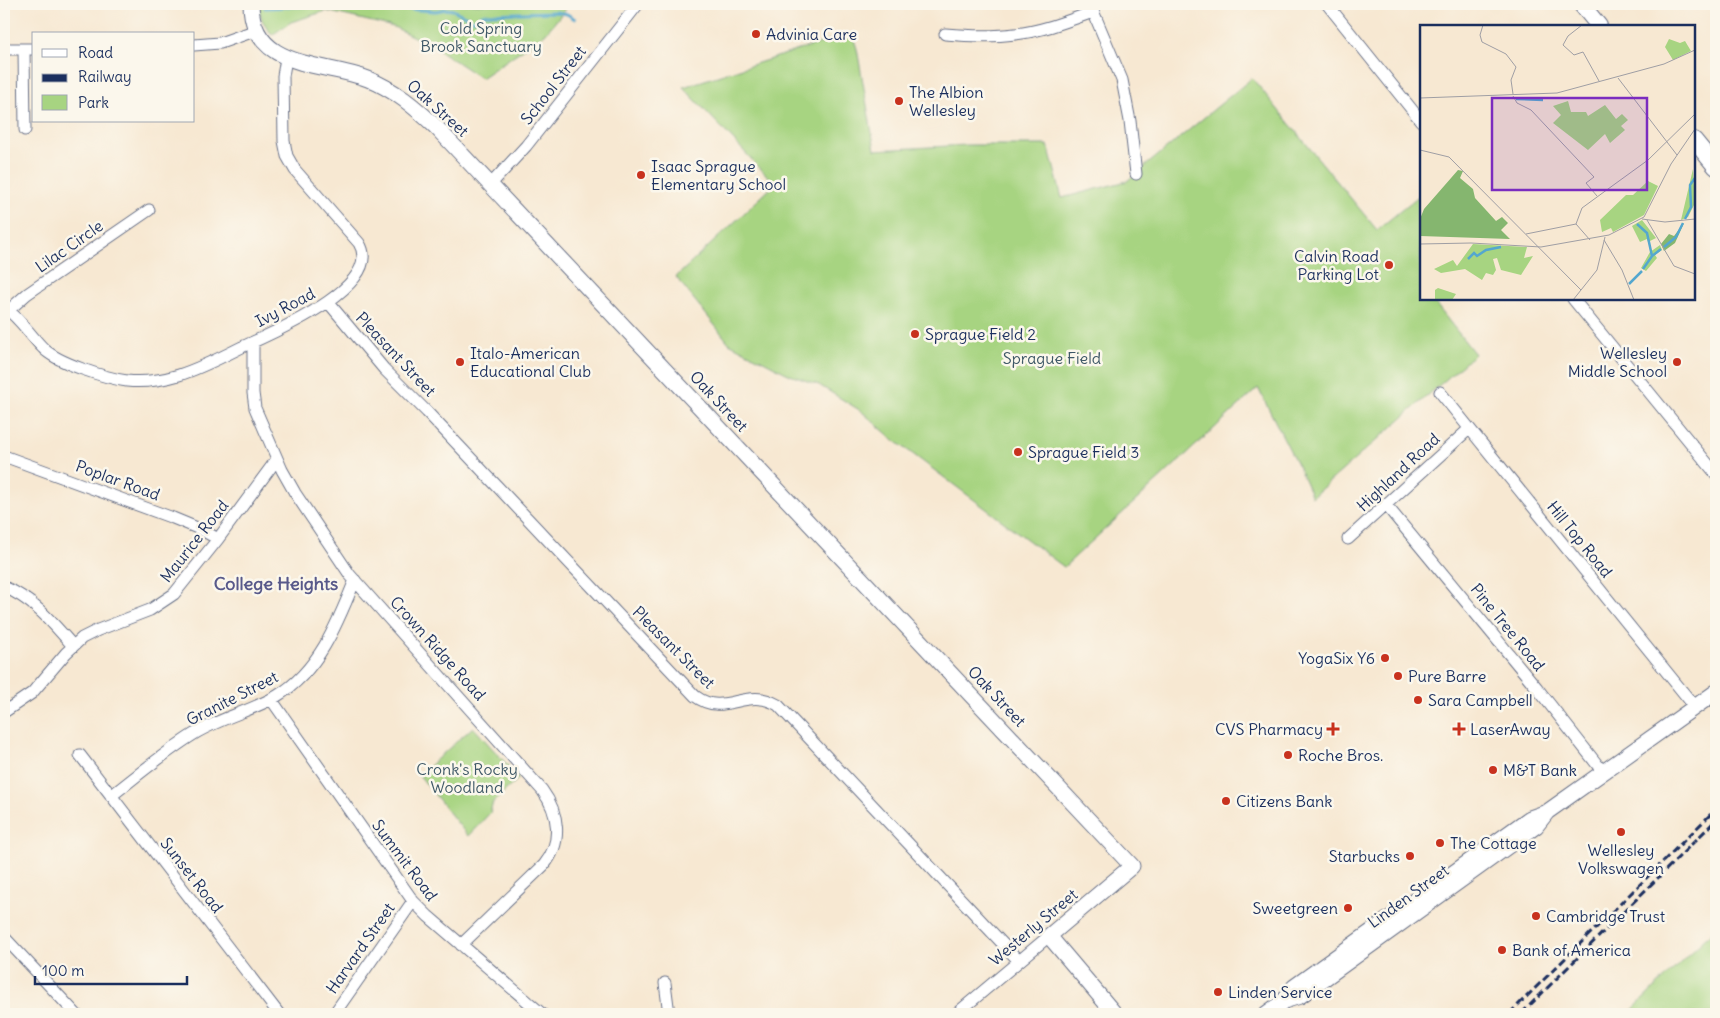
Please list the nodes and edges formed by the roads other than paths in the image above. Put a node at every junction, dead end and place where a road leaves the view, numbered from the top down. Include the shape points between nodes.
1 (638, 4) edge
2 (1328, 4) edge
3 (1580, 4) edge
4 (250, 7) edge
5 (1092, 8) edge
6 (1598, 25) edge
7 (257, 30) junction
8 (945, 34) dead end
9 (195, 45) edge
10 (4, 49) edge
11 (29, 49) edge
12 (286, 58) junction
13 (1420, 120) edge
14 (25, 130) dead end
15 (1695, 141) edge
16 (1716, 167) edge
17 (1136, 174) dead end
18 (491, 184) junction
19 (149, 210) dead end
20 (1574, 300) edge
21 (328, 302) junction
22 (6, 308) edge
23 (253, 342) junction
24 (1440, 392) dead end
25 (1469, 429) junction
26 (4, 456) edge
27 (277, 459) junction
28 (1716, 474) edge
29 (1386, 505) junction
30 (1348, 538) dead end
31 (218, 539) junction
32 (355, 580) junction
33 (4, 587) edge
34 (73, 646) junction
35 (1716, 692) edge
36 (271, 699) junction
37 (1695, 707) junction
38 (4, 712) edge
39 (80, 755) dead end
40 (1603, 772) junction
41 (111, 796) junction
42 (1132, 866) joint
43 (413, 901) junction
44 (4, 936) edge
45 (1050, 936) junction
46 (461, 945) junction
47 (1019, 962) junction
48 (665, 983) dead end
49 (76, 1014) edge
50 (279, 1014) edge
51 (334, 1014) edge
52 (542, 1014) edge
53 (669, 1014) edge
54 (956, 1014) edge
55 (1115, 1014) edge
56 (1266, 1014) edge

1 - 18 street, School Street via 526,146
2 - 13 street
3 - 6 main road
4 - 7 street, Oak Street
5 - 8 street via 1053,26 1015,34
5 - 17 street via 1122,80
7 - 9 street via 220,43
7 - 12 street, Oak Street
10 - 11 street
11 - 14 street
12 - 18 street, Oak Street via 365,78 401,96
12 - 21 street, Ivy Road via 283,83 287,156 363,252 358,274
15 - 16 main road
18 - 42 street, Oak Street
19 - 22 street, Lilac Circle
20 - 28 street
21 - 23 street, Ivy Road
21 - 47 street, Pleasant Street via 384,370 428,412 695,696 713,705 746,698 769,700 778,705
22 - 23 street, Ivy Road via 55,358 122,380 152,381 179,375
23 - 27 street, Crown Ridge Road via 253,398
24 - 25 street, Hill Top Road
25 - 29 street, Highland Road
25 - 37 street, Hill Top Road
26 - 31 street, Poplar Road via 179,520
27 - 31 street, Maurice Road
27 - 32 street, Crown Ridge Road via 295,493
29 - 30 street, Highland Road
29 - 40 street, Pine Tree Road
31 - 34 street, Maurice Road via 177,591 165,601 92,632
32 - 36 street, Granite Street via 321,650 294,683
32 - 46 street, Crown Ridge Road via 542,790 555,817 556,843 548,860
33 - 34 street via 33,604
34 - 38 street, Maurice Road via 32,693
35 - 37 street, Linden Street
36 - 41 street, Granite Street via 194,735
36 - 43 street, Summit Road
37 - 40 street, Linden Street
39 - 41 street, Sunset Road
40 - 56 street, Linden Street via 1547,812 1521,838 1300,996 1284,1001
41 - 50 street, Sunset Road
42 - 45 street, Westerly Street
43 - 46 street, Summit Road
43 - 51 street, Harvard Street
44 - 49 street
45 - 47 street, Westerly Street
45 - 55 street
46 - 52 street, Summit Road
47 - 54 street, Westerly Street
48 - 53 street

